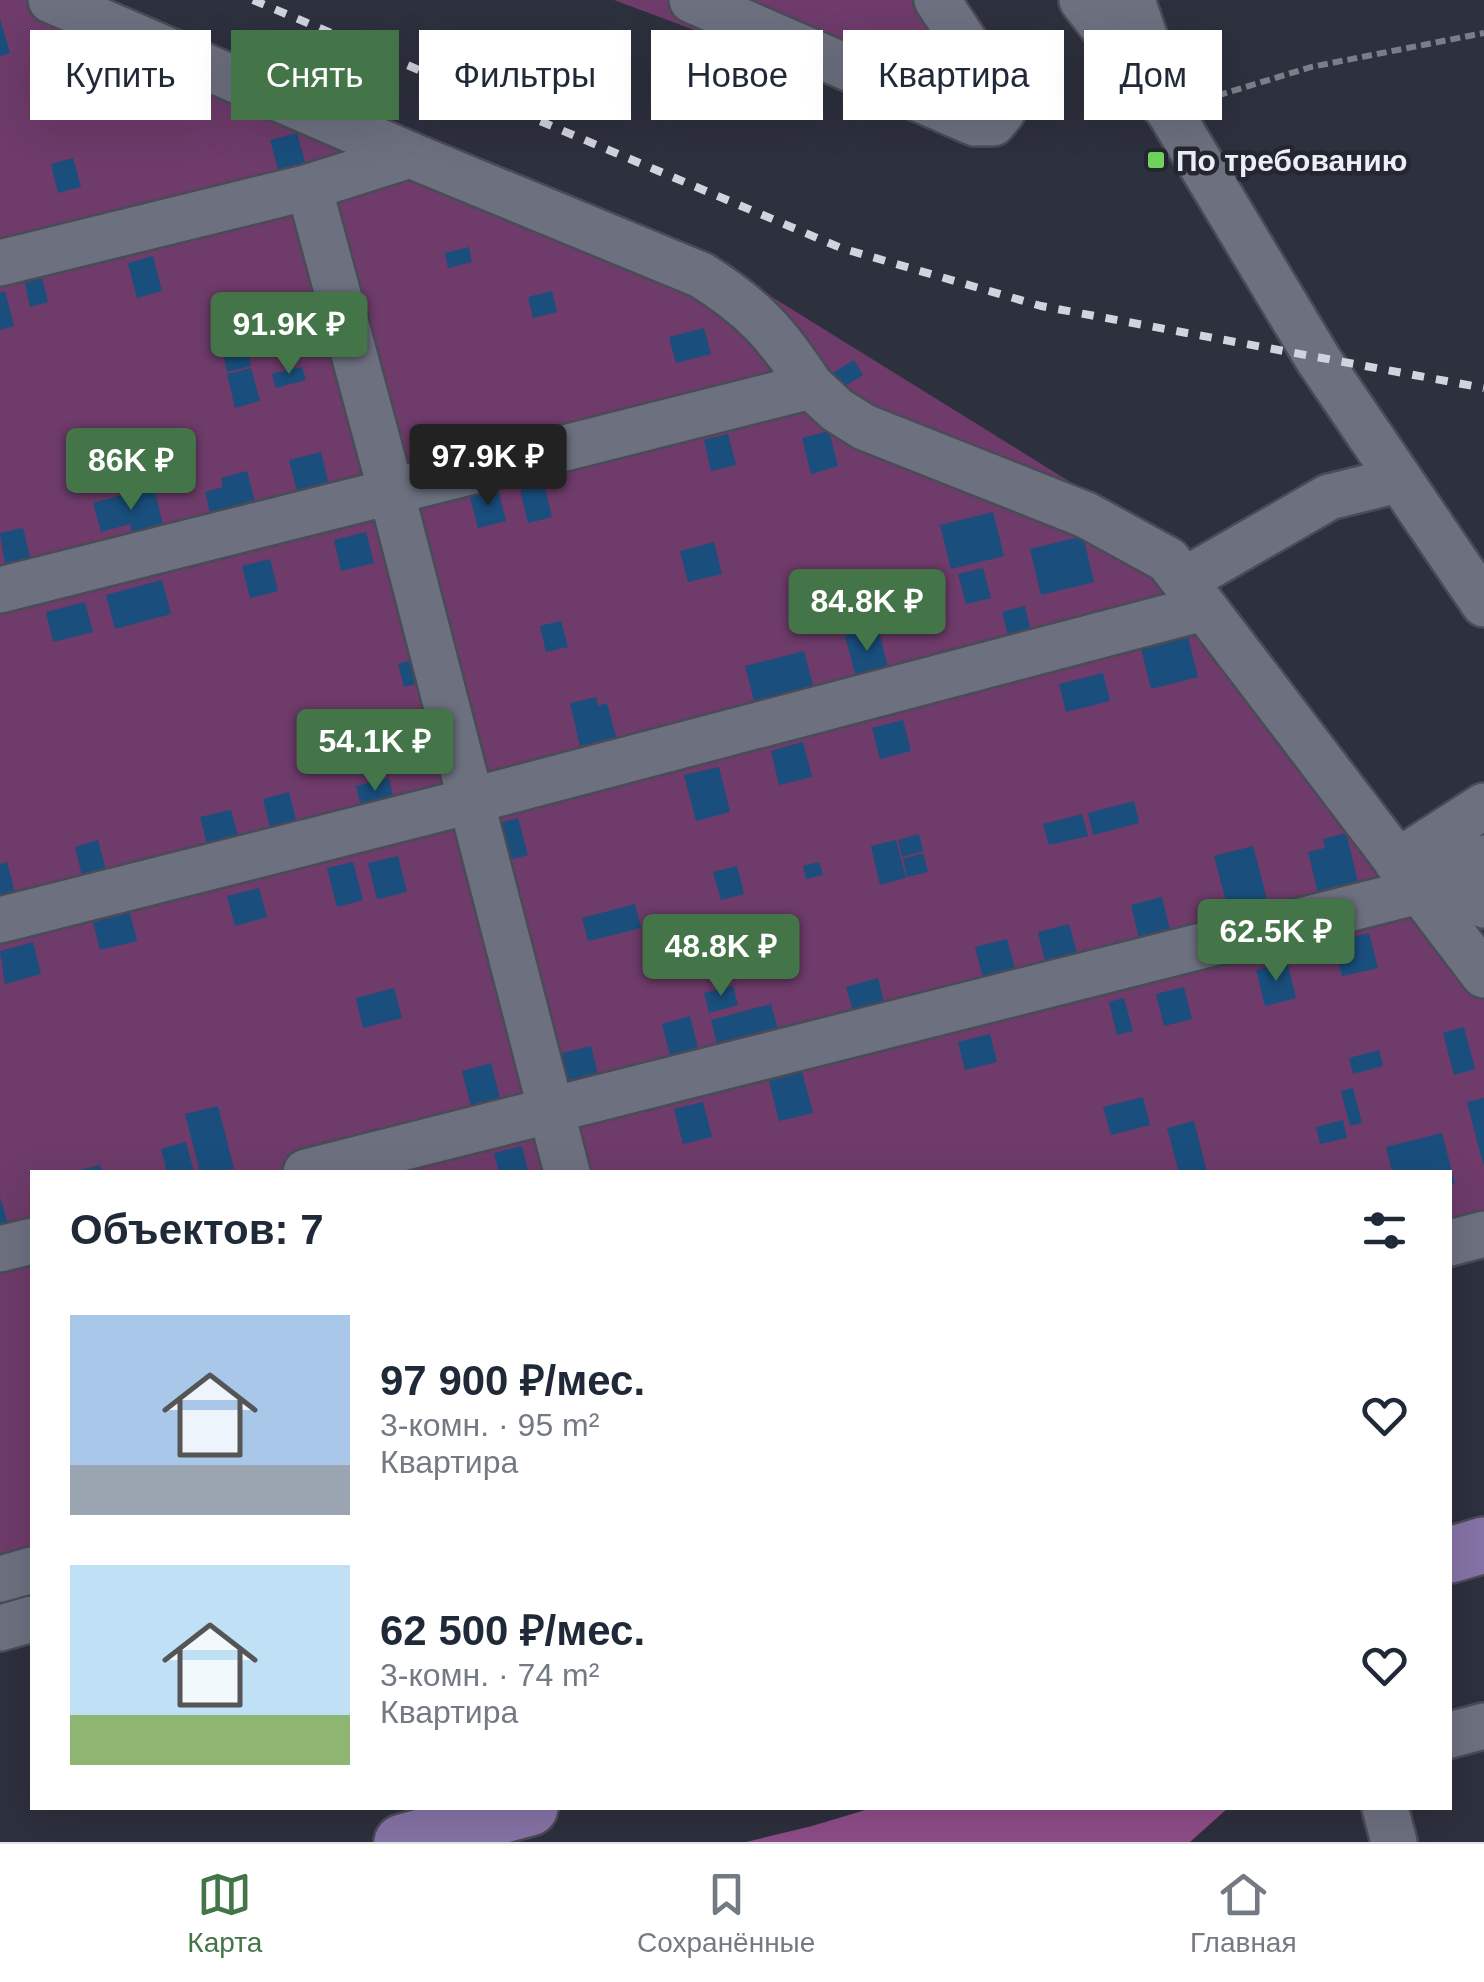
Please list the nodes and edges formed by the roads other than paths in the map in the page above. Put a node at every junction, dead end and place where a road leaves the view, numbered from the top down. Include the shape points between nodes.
1 (51, 0) edge
2 (692, 0) edge
3 (937, 0) edge
4 (1082, 0) edge
5 (1132, 0) edge
6 (1106, 30) edge
7 (1142, 30) edge
8 (1174, 120) edge
9 (410, 155) junction
10 (309, 187) junction
11 (0, 264) edge
12 (811, 386) junction
13 (1398, 480) junction
14 (392, 490) junction
15 (0, 590) edge
16 (1194, 594) junction
17 (1484, 604) edge
18 (470, 801) junction
19 (1484, 806) edge
20 (1448, 878) edge
21 (0, 920) edge
22 (1484, 975) edge
23 (550, 1111) junction
24 (314, 1170) edge
25 (566, 1170) edge
26 (1484, 1204) edge
27 (1452, 1212) edge
28 (1484, 1234) edge
29 (30, 1242) edge
30 (1452, 1243) edge
31 (0, 1250) edge
32 (1484, 1545) edge
33 (1452, 1554) edge
34 (30, 1571) edge
35 (0, 1579) edge
36 (30, 1620) edge
37 (0, 1628) edge
38 (1484, 1726) edge
39 (1452, 1734) edge
40 (522, 1810) edge
41 (1386, 1810) edge
42 (402, 1842) edge
43 (1394, 1842) edge

1 - 9 street
2 - 3 street via 976,124 993,124 1002,112 1000,94
4 - 6 street
5 - 7 street
8 - 13 street
9 - 10 street
9 - 12 street via 701,274 778,336
10 - 11 street
10 - 14 street
12 - 14 street
12 - 16 street via 864,427 1086,515 1168,560
13 - 16 street via 1329,497
13 - 17 street
14 - 15 street
14 - 18 street
16 - 18 street
16 - 20 street
18 - 21 street
18 - 23 street
19 - 20 street
20 - 22 street
20 - 23 street
23 - 24 street
23 - 25 street
26 - 27 street
28 - 30 street
29 - 31 street
32 - 33 main road
34 - 35 street
36 - 37 street
38 - 39 street
40 - 42 main road
41 - 43 street

